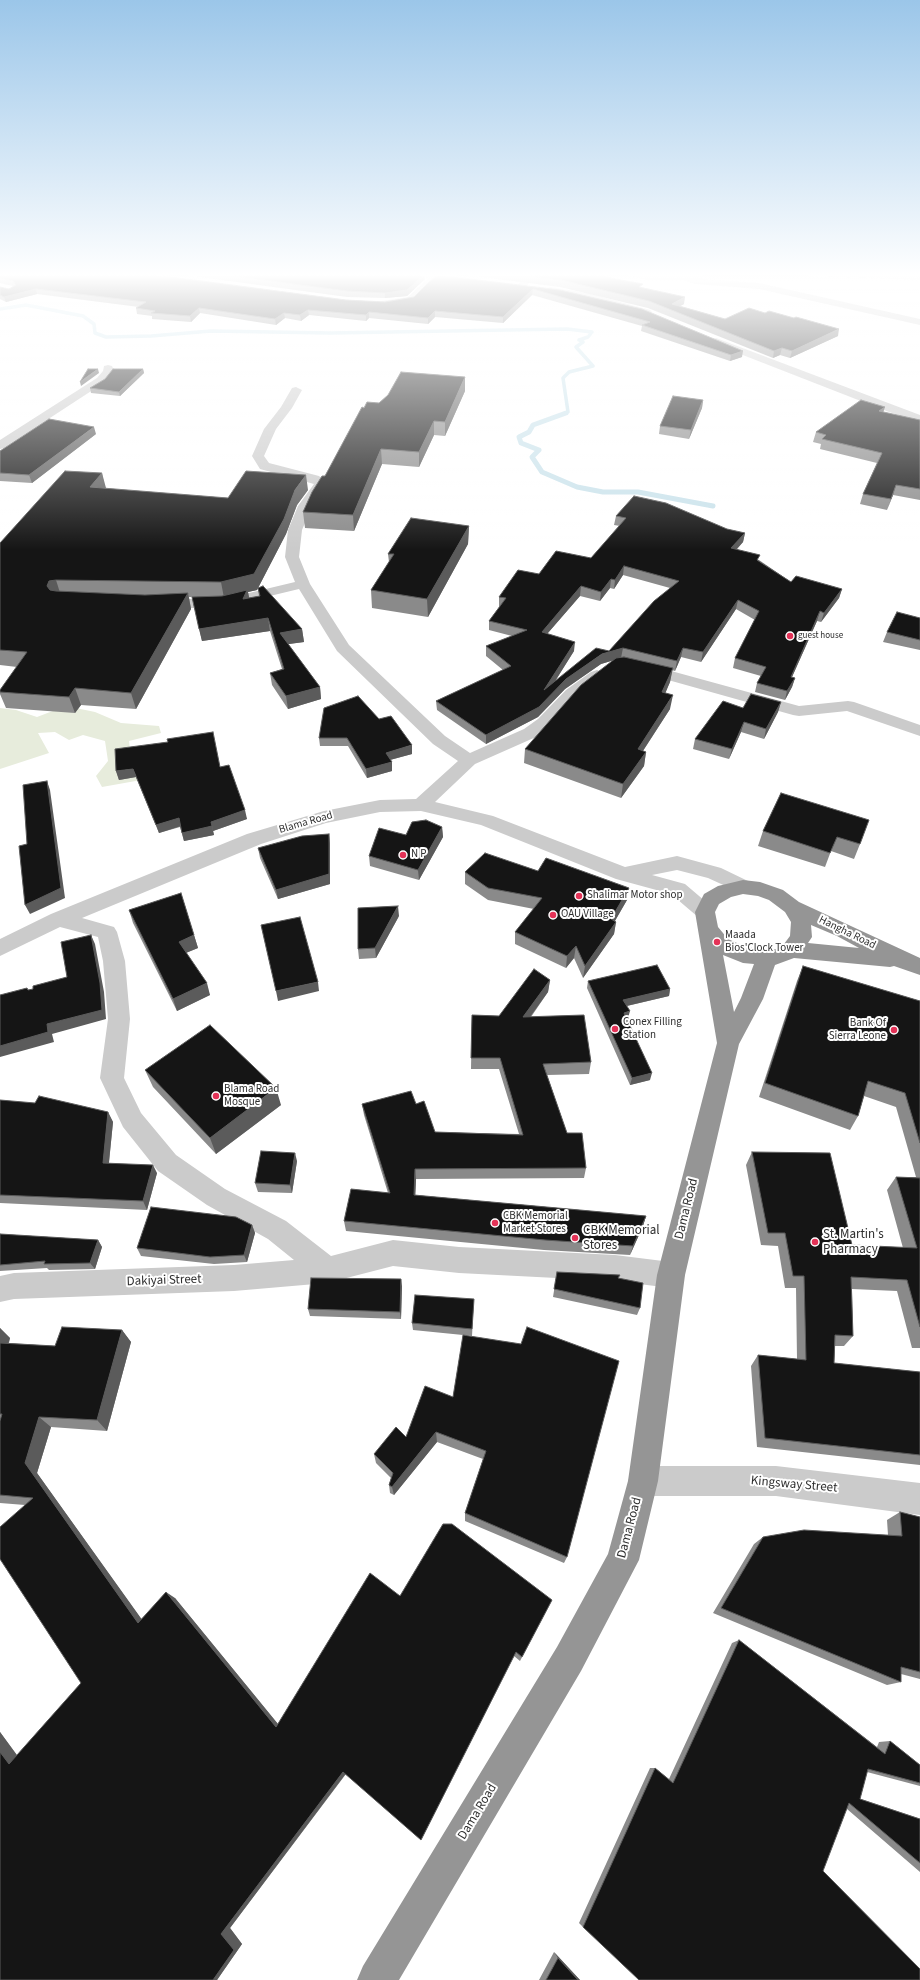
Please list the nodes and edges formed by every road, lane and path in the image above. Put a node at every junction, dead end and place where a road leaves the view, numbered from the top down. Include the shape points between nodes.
1 (776, 365) edge
2 (108, 368) dead end
3 (296, 390) dead end
4 (920, 418) edge
5 (0, 445) edge
6 (302, 584) junction
7 (149, 604) edge
8 (920, 731) edge
9 (469, 760) junction
10 (421, 805) junction
11 (623, 874) junction
12 (743, 888) junction
13 (792, 907) junction
14 (58, 919) junction
15 (706, 921) junction
16 (0, 948) edge
17 (792, 950) junction
18 (767, 958) junction
19 (911, 964) edge
20 (728, 1043) junction
21 (327, 1270) junction
22 (670, 1275) junction
23 (0, 1288) edge
24 (643, 1481) junction
25 (920, 1499) edge
26 (377, 1980) edge

1 - 4 street
2 - 5 street via 109,371 101,380
3 - 6 street via 270,428 258,456 264,466 321,483 305,506 295,530 292,557
6 - 7 street via 224,603
6 - 9 street via 343,648 439,740
8 - 9 street via 848,706 799,711 621,665 607,668 572,694 544,723 530,733
9 - 10 street
10 - 11 street, Blama Road via 486,820
10 - 14 street, Blama Road via 380,806 324,817 254,839
11 - 12 street via 678,863 714,873
11 - 15 street, Blama Road via 678,889
12 - 13 highway via 760,889 776,895
12 - 15 highway via 725,891 711,899
13 - 17 highway via 801,922 801,937
13 - 19 highway, Hangha Road
14 - 16 street, Blama Road
14 - 21 street via 107,932 114,961 119,1019 112,1078 132,1120 167,1163 216,1197 277,1230
15 - 18 highway via 721,945 743,955
15 - 20 highway
17 - 18 highway via 780,956
17 - 19 highway, Hangha Road
18 - 20 highway via 752,999
20 - 22 highway, Dama Road
21 - 22 street, Dakiyai Street via 393,1253 459,1260 615,1268
21 - 23 street, Dakiyai Street via 234,1278
22 - 24 highway, Dama Road
24 - 25 street, Kingsway Street via 776,1481
24 - 26 highway, Dama Road via 623,1560 570,1659

